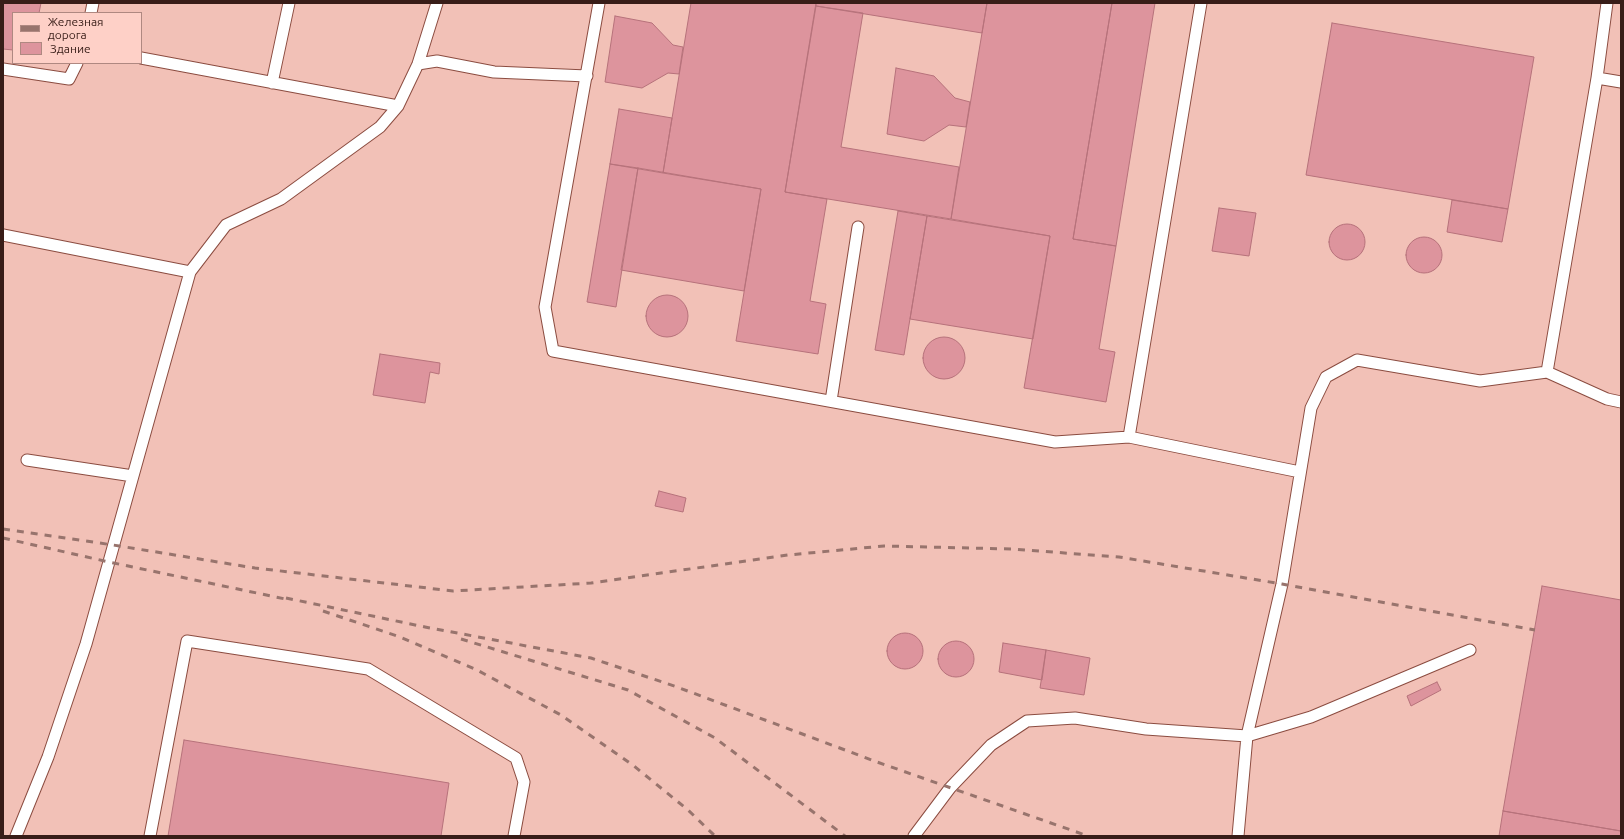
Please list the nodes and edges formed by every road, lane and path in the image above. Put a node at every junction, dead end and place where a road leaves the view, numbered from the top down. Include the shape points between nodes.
1 (289, 3) edge
2 (437, 3) edge
3 (599, 3) edge
4 (1201, 3) edge
5 (1607, 3) edge
6 (142, 58) edge
7 (76, 64) edge
8 (418, 64) junction
9 (3, 69) edge
10 (587, 76) junction
11 (1598, 78) junction
12 (1621, 82) edge
13 (272, 83) junction
14 (398, 106) junction
15 (858, 227) dead end
16 (3, 236) edge
17 (190, 272) junction
18 (1548, 372) junction
19 (832, 402) junction
20 (1621, 402) edge
21 (1129, 437) junction
22 (27, 460) dead end
23 (1300, 472) junction
24 (133, 476) junction
25 (1470, 650) dead end
26 (1248, 736) junction
27 (16, 836) edge
28 (150, 836) edge
29 (514, 836) edge
30 (914, 836) edge
31 (1238, 836) edge

1 - 13 lane
2 - 8 lane
3 - 10 lane
4 - 21 lane
5 - 11 lane
6 - 13 lane
7 - 9 lane via 69,79
8 - 10 lane via 437,61 494,72
8 - 14 lane
10 - 19 lane via 545,307 553,351
11 - 12 lane
11 - 18 lane
13 - 14 lane
14 - 17 lane via 380,127 281,199 226,225
15 - 19 lane
16 - 17 lane
17 - 24 lane
18 - 20 lane via 1607,399
18 - 23 lane via 1480,381 1357,360 1326,377 1311,408
19 - 21 lane via 1055,442
21 - 23 lane
22 - 24 lane
23 - 26 lane via 1282,584
24 - 27 lane via 86,644 48,757
25 - 26 lane via 1311,717
26 - 30 lane via 1146,728 1075,718 1027,721 991,745 950,788
26 - 31 lane
28 - 29 lane via 187,641 368,669 516,758 524,782

